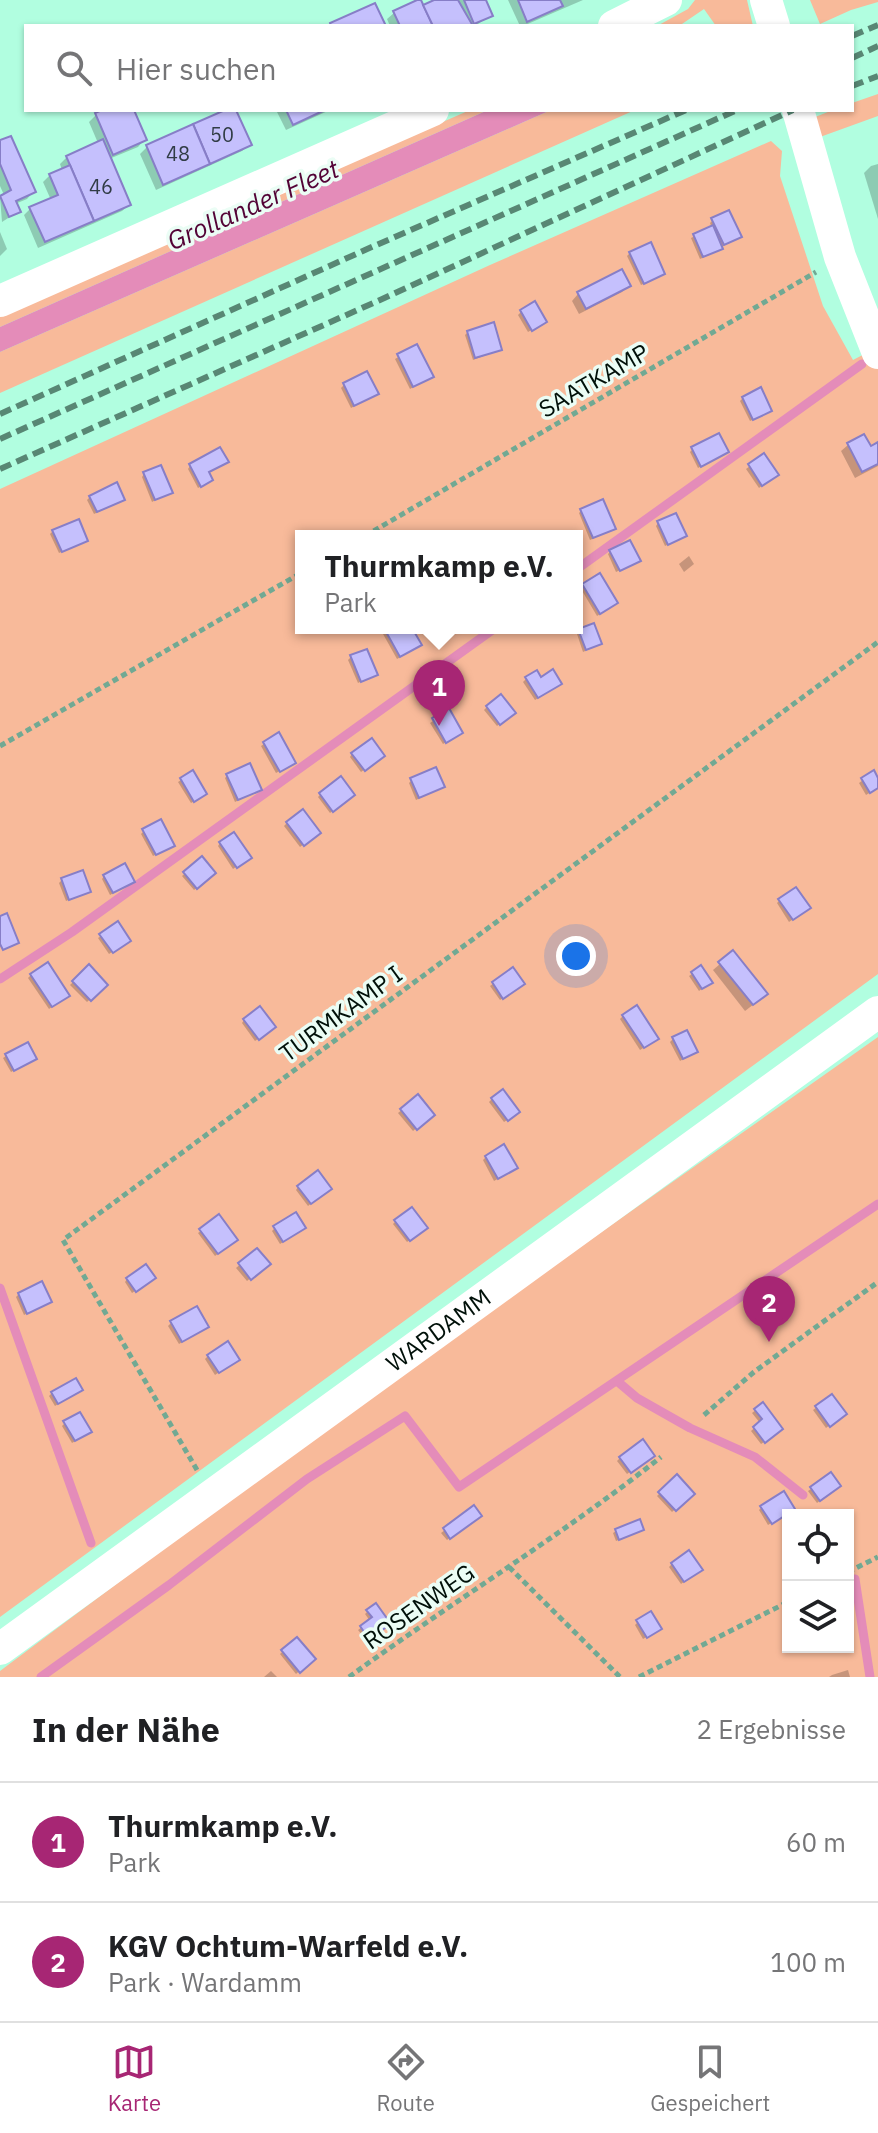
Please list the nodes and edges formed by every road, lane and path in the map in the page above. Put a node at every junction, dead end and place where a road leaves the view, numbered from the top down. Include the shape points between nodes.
1 (666, 0) edge
2 (766, 0) edge
3 (618, 24) edge
4 (773, 24) edge
5 (428, 112) edge
6 (799, 112) edge
7 (840, 257) junction
8 (0, 301) edge
9 (878, 353) edge
10 (375, 530) edge
11 (295, 576) edge
12 (878, 642) edge
13 (0, 746) edge
14 (878, 1012) edge
15 (878, 1282) edge
16 (704, 1415) dead end
17 (661, 1457) dead end
18 (212, 1496) junction
19 (878, 1557) edge
20 (509, 1567) junction
21 (854, 1569) edge
22 (782, 1605) edge
23 (0, 1649) edge
24 (349, 1677) edge
25 (620, 1677) edge
26 (639, 1677) edge

1 - 3 street
2 - 4 street
5 - 8 street
6 - 7 street
7 - 9 street
7 - 10 path, SAATKAMP
11 - 13 path
12 - 18 path, TURMKAMP I via 63,1240
14 - 18 street, WARDAMM
15 - 16 path
17 - 20 path, ROSENWEG
18 - 23 street, WARDAMM
19 - 21 path
20 - 24 path, ROSENWEG
20 - 25 path
22 - 26 path

